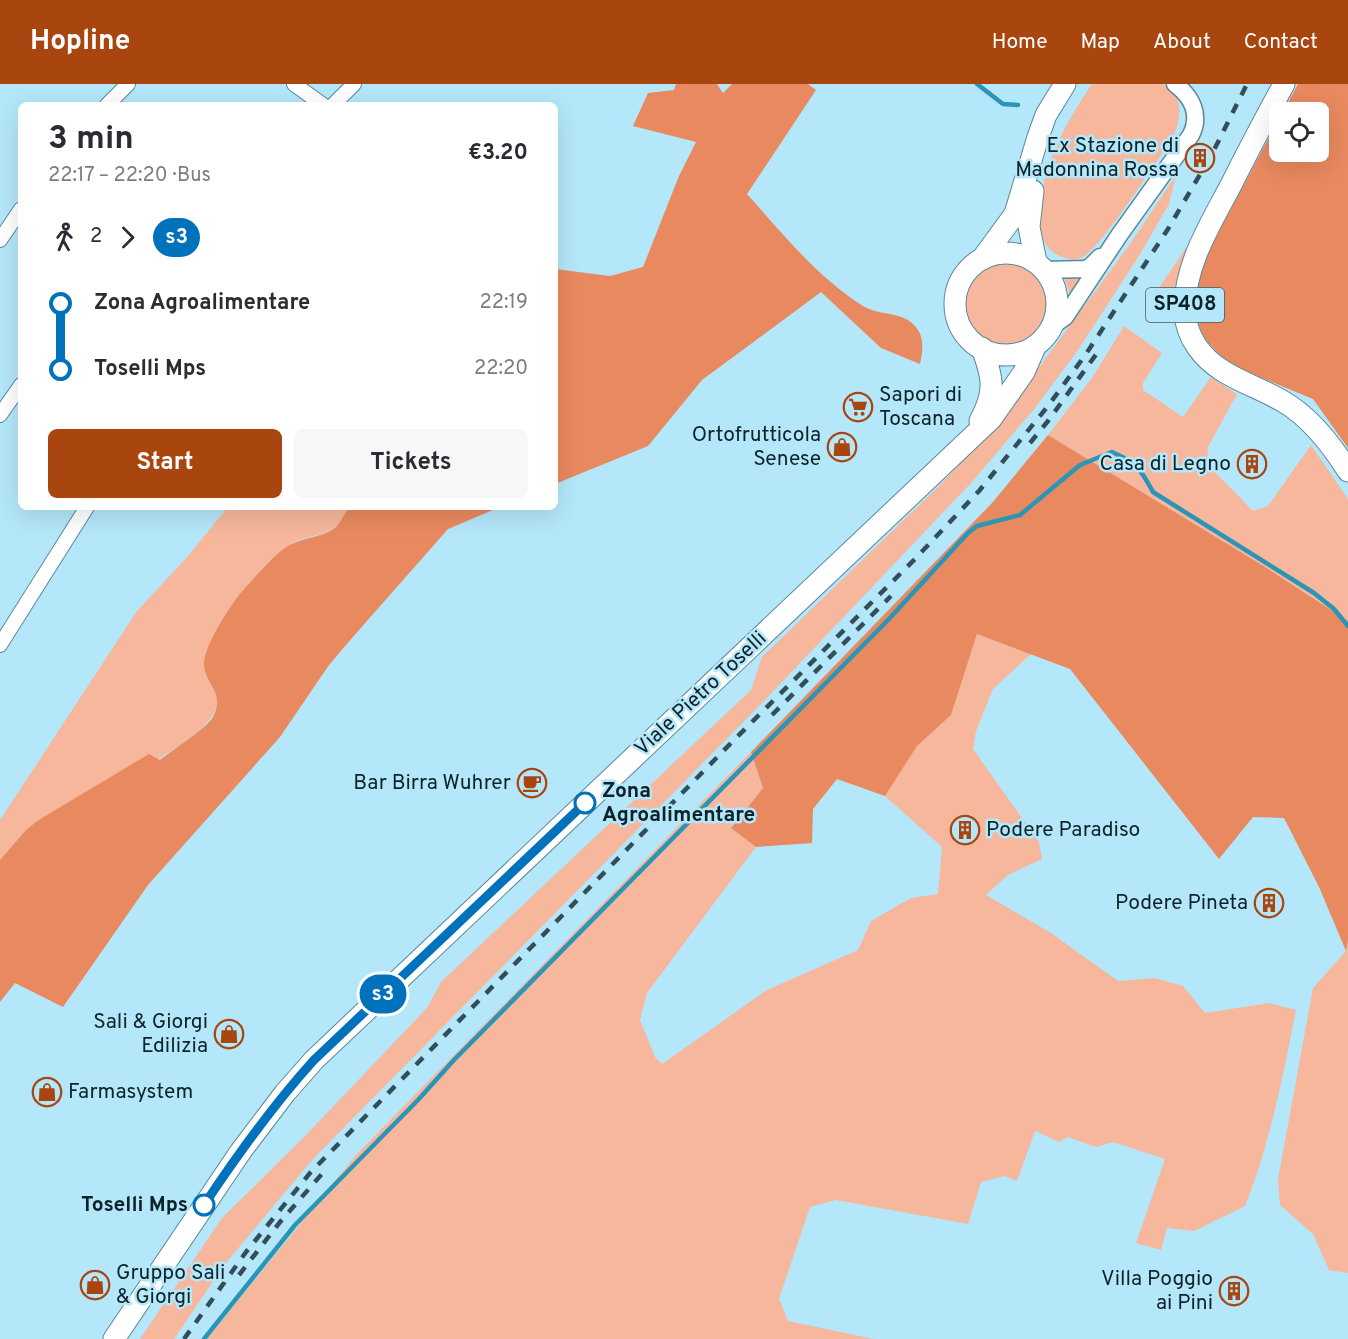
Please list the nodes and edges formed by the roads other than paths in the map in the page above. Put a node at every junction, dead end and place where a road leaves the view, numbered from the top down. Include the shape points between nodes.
1 (128, 84) edge
2 (294, 84) edge
3 (354, 84) edge
4 (1065, 84) edge
5 (1081, 84) edge
6 (1284, 84) edge
7 (1179, 87) edge
8 (110, 102) edge
9 (319, 102) edge
10 (336, 102) edge
11 (18, 213) edge
12 (1120, 234) junction
13 (0, 240) edge
14 (981, 259) junction
15 (1040, 266) junction
16 (1051, 327) junction
17 (1035, 347) junction
18 (981, 348) junction
19 (18, 389) edge
20 (0, 415) edge
21 (970, 437) junction
22 (1348, 471) edge
23 (85, 510) edge
24 (0, 645) edge
25 (114, 1339) edge

1 - 8 street
2 - 9 street
3 - 10 street
4 - 14 main road, Viale Pietro Toselli via 1046,115 1015,214
5 - 15 main road, Viale Pietro Toselli via 1056,124 1035,181 1029,218
6 - 22 main road, SP408 via 1201,243 1189,281 1185,315 1192,337 1206,358 1224,372 1298,411 1322,435
7 - 12 street via 1194,106 1194,131
11 - 13 street
12 - 15 street via 1090,267 1073,270
12 - 16 street via 1065,317
14 - 15 main road via 1008,253 1025,256
14 - 18 main road, Viale Pietro Toselli via 965,273 955,297 962,329
15 - 16 main road, Viale Pietro Toselli via 1051,281 1056,298
16 - 17 main road, Viale Pietro Toselli
17 - 18 main road via 1008,355
17 - 21 main road, Viale Pietro Toselli via 1002,406
18 - 21 main road, Viale Pietro Toselli via 991,375 991,393
19 - 20 street
21 - 25 main road, Viale Pietro Toselli via 314,1060 244,1146
23 - 24 street

